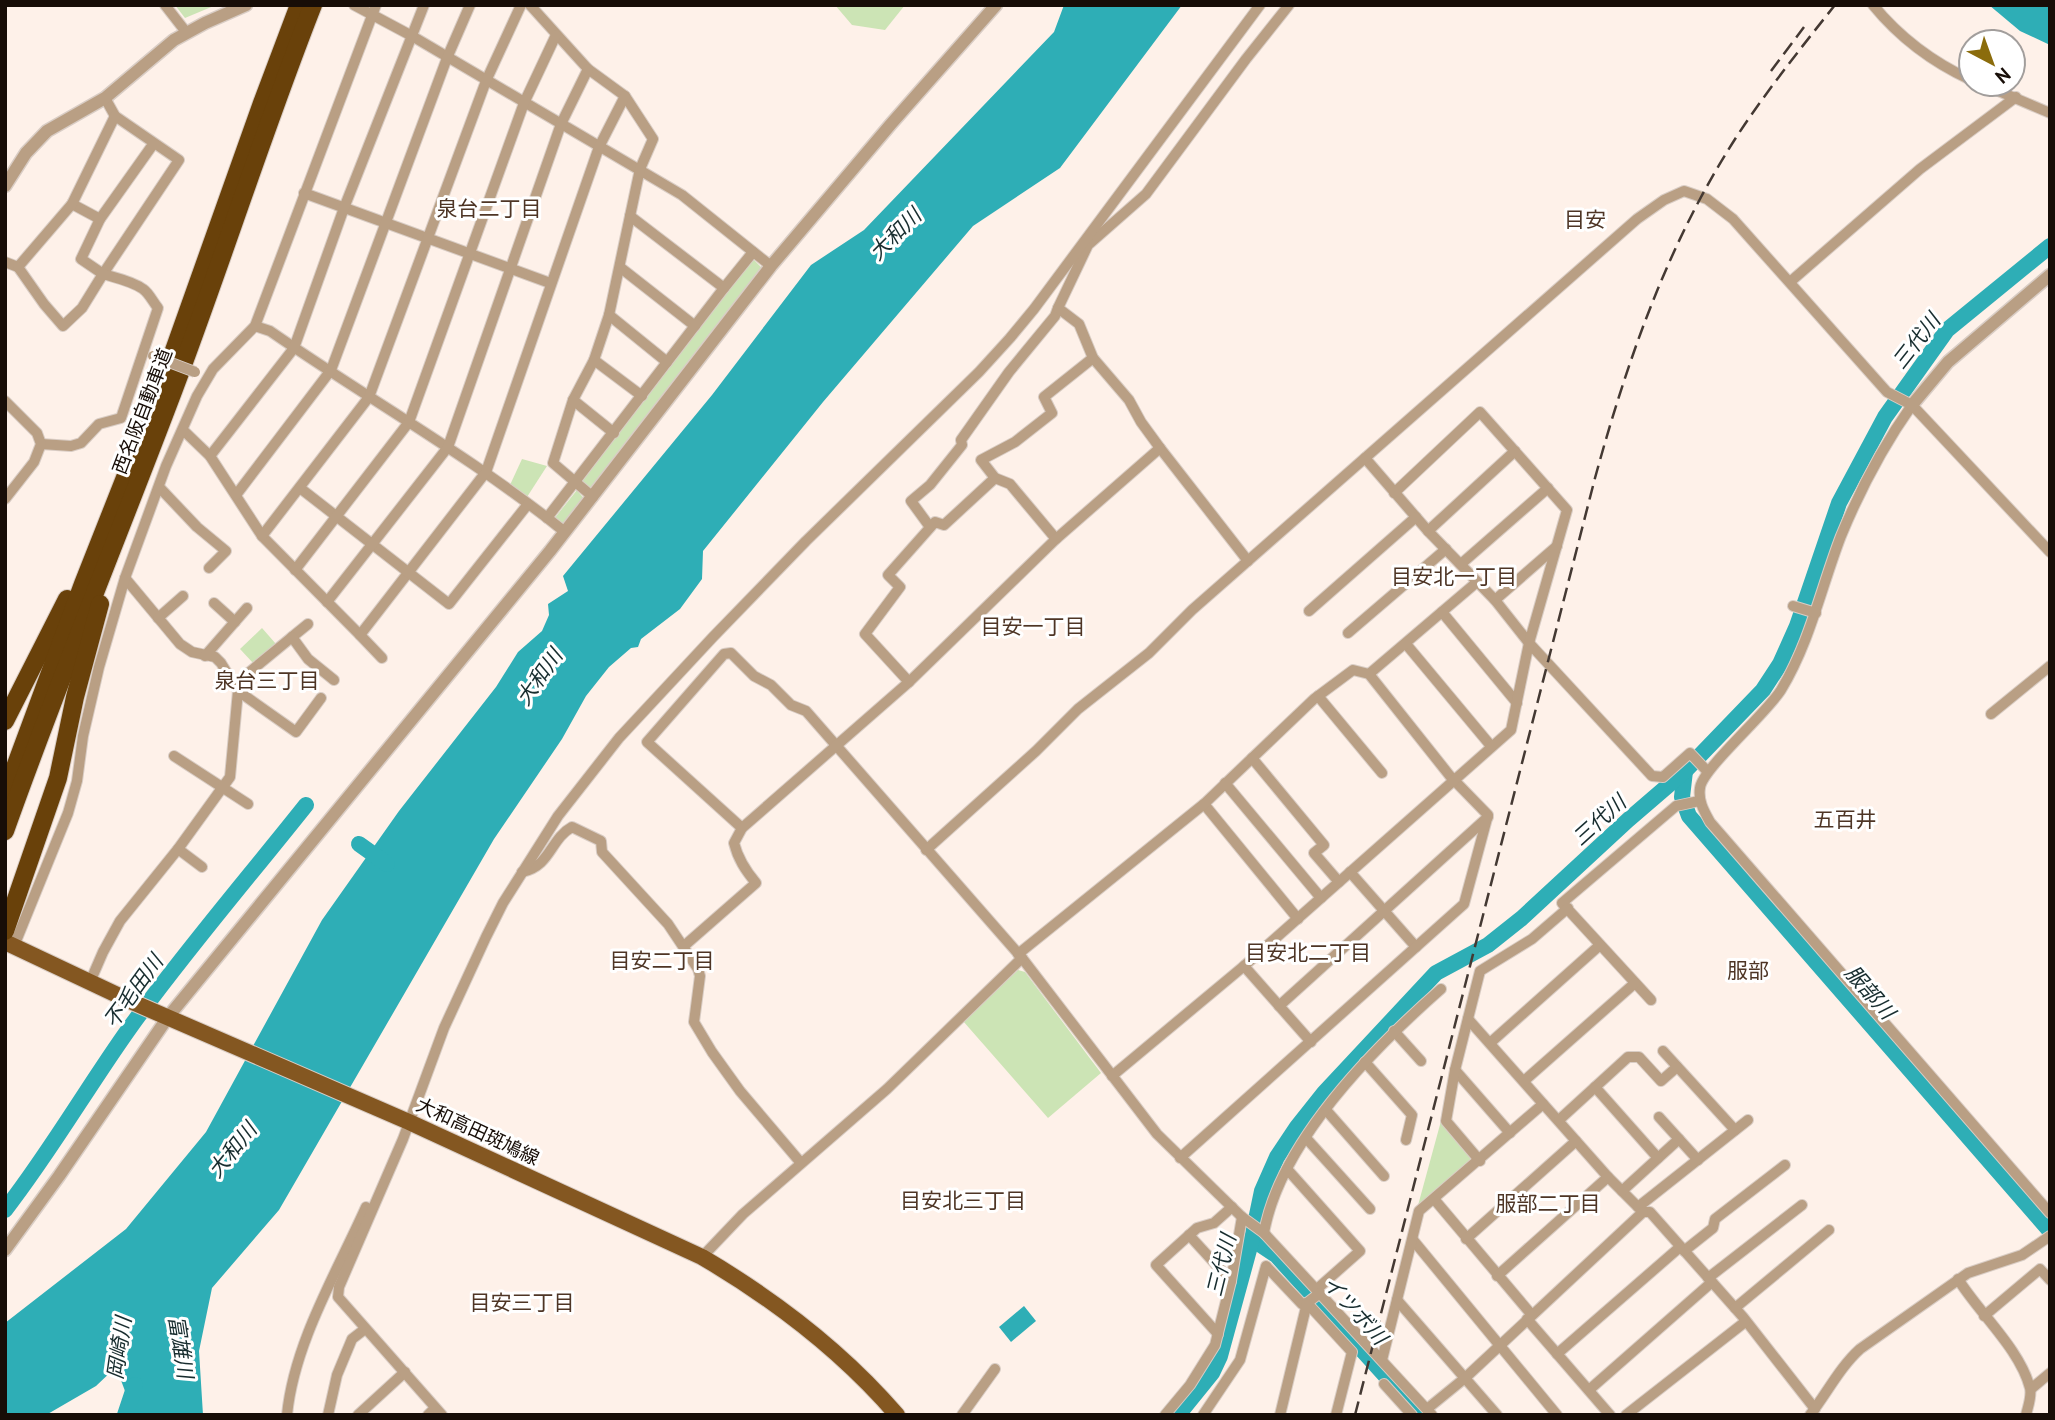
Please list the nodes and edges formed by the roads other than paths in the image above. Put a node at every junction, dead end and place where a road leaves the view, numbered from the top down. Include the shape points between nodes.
1 (165, 5) edge
2 (246, 5) edge
3 (299, 5) edge
4 (313, 5) edge
5 (354, 5) edge
6 (424, 5) edge
7 (470, 5) edge
8 (521, 5) edge
9 (530, 5) edge
10 (996, 5) edge
11 (1260, 5) edge
12 (1289, 5) edge
13 (1873, 5) edge
14 (374, 10) edge
15 (186, 33) junction
16 (556, 35) junction
17 (412, 36) junction
18 (447, 58) junction
19 (588, 69) junction
20 (1957, 73) edge
21 (486, 81) junction
22 (625, 96) junction
23 (105, 98) junction
24 (2015, 98) edge
25 (2018, 98) edge
26 (524, 103) junction
27 (2050, 113) edge
28 (115, 116) junction
29 (561, 124) junction
30 (154, 143) junction
31 (599, 147) junction
32 (640, 169) junction
33 (5, 186) edge
34 (304, 193) junction
35 (72, 204) junction
36 (344, 208) junction
37 (630, 216) junction
38 (100, 219) junction
39 (387, 225) junction
40 (428, 238) junction
41 (1086, 244) junction
42 (753, 253) junction
43 (468, 255) junction
44 (5, 262) edge
45 (771, 266) junction
46 (18, 267) junction
47 (621, 268) junction
48 (511, 269) junction
49 (103, 274) junction
50 (2050, 275) edge
51 (1790, 282) junction
52 (550, 284) junction
53 (724, 288) junction
54 (1058, 308) junction
55 (609, 315) junction
56 (255, 326) junction
57 (695, 326) junction
58 (294, 348) junction
59 (148, 355) junction
60 (1093, 358) junction
61 (594, 360) junction
62 (667, 362) junction
63 (331, 370) junction
64 (208, 379) junction
65 (642, 396) junction
66 (369, 397) junction
67 (573, 400) junction
68 (5, 401) edge
69 (1910, 403) junction
70 (409, 422) junction
71 (183, 430) junction
72 (614, 433) junction
73 (41, 444) junction
74 (448, 447) junction
75 (1160, 449) junction
76 (1515, 451) junction
77 (210, 456) junction
78 (1365, 458) junction
79 (486, 472) junction
80 (995, 478) junction
81 (131, 482) junction
82 (576, 484) junction
83 (159, 487) junction
84 (300, 488) junction
85 (1548, 488) junction
86 (1394, 493) junction
87 (236, 495) junction
88 (593, 497) junction
89 (5, 499) edge
90 (528, 504) junction
91 (336, 517) junction
92 (1416, 517) junction
93 (547, 518) junction
94 (930, 527) junction
95 (1428, 531) junction
96 (565, 533) junction
97 (262, 536) junction
98 (1056, 539) junction
99 (371, 544) junction
100 (1558, 546) junction
101 (1446, 549) junction
102 (2050, 552) edge
103 (1248, 561) junction
104 (1461, 564) junction
105 (209, 568) dead end
106 (295, 570) junction
107 (409, 573) junction
108 (125, 579) junction
109 (1477, 582) junction
110 (183, 596) dead end
111 (1495, 600) junction
112 (327, 602) junction
113 (214, 603) dead end
114 (1794, 606) dead end
115 (247, 608) dead end
116 (1310, 611) dead end
117 (1442, 612) junction
118 (1815, 613) junction
119 (158, 618) junction
120 (235, 622) junction
121 (308, 624) dead end
122 (1348, 633) dead end
123 (360, 635) junction
124 (292, 637) junction
125 (1529, 643) junction
126 (1406, 644) junction
127 (205, 656) junction
128 (382, 658) dead end
129 (2050, 666) edge
130 (1369, 674) junction
131 (334, 680) dead end
132 (909, 682) junction
133 (237, 687) junction
134 (1318, 696) junction
135 (321, 698) dead end
136 (1517, 703) junction
137 (1991, 715) dead end
138 (5, 721) edge
139 (836, 746) junction
140 (1491, 746) junction
141 (174, 756) dead end
142 (1252, 758) junction
143 (1706, 770) junction
144 (1382, 773) dead end
145 (1456, 780) junction
146 (1225, 783) junction
147 (223, 788) junction
148 (5, 794) edge
149 (1697, 802) junction
150 (1204, 803) junction
151 (248, 804) dead end
152 (1488, 816) junction
153 (742, 828) junction
154 (5, 831) edge
155 (178, 849) junction
156 (926, 850) junction
157 (202, 867) dead end
158 (522, 872) junction
159 (1350, 872) junction
160 (1339, 882) junction
161 (1321, 898) junction
162 (1567, 908) junction
163 (1385, 912) junction
164 (1298, 919) junction
165 (8, 940) edge
166 (1601, 945) junction
167 (684, 946) junction
168 (1416, 947) junction
169 (1020, 956) junction
170 (1244, 966) junction
171 (90, 982) junction
172 (1635, 983) junction
173 (1441, 989) dead end
174 (1651, 1000) dead end
175 (1279, 1006) junction
176 (168, 1017) junction
177 (1468, 1019) junction
178 (1394, 1031) junction
179 (1311, 1042) junction
180 (1490, 1043) junction
181 (1663, 1051) dead end
182 (1421, 1061) dead end
183 (1365, 1062) junction
184 (1677, 1067) junction
185 (1455, 1070) junction
186 (1112, 1076) junction
187 (1524, 1081) junction
188 (1595, 1087) junction
189 (1544, 1104) junction
190 (1326, 1110) junction
191 (1659, 1117) dead end
192 (1559, 1120) junction
193 (1748, 1120) dead end
194 (408, 1122) junction
195 (1735, 1130) junction
196 (1510, 1133) junction
197 (1306, 1138) junction
198 (402, 1139) junction
199 (1679, 1139) junction
200 (1406, 1140) dead end
201 (1576, 1141) junction
202 (1180, 1158) junction
203 (1658, 1158) junction
204 (1698, 1160) junction
205 (1480, 1161) junction
206 (801, 1163) junction
207 (1784, 1165) dead end
208 (1287, 1169) junction
209 (1384, 1176) dead end
210 (1608, 1177) junction
211 (1622, 1191) junction
212 (1434, 1199) junction
213 (1802, 1205) dead end
214 (1232, 1207) junction
215 (1370, 1209) dead end
216 (1641, 1209) junction
217 (2050, 1213) edge
218 (1242, 1217) junction
219 (1829, 1230) dead end
220 (1264, 1233) junction
221 (1189, 1235) junction
222 (2049, 1237) edge
223 (1466, 1239) junction
224 (1413, 1240) junction
225 (1682, 1249) junction
226 (5, 1250) edge
227 (702, 1257) junction
228 (1497, 1276) junction
229 (1958, 1279) junction
230 (1710, 1280) junction
231 (2050, 1280) edge
232 (1231, 1281) junction
233 (1318, 1291) junction
234 (1397, 1300) junction
235 (1307, 1304) junction
236 (1735, 1308) junction
237 (1984, 1316) junction
238 (1529, 1317) junction
239 (1745, 1322) junction
240 (365, 1329) junction
241 (1218, 1334) junction
242 (1499, 1345) junction
243 (1557, 1354) junction
244 (1382, 1360) junction
245 (995, 1369) dead end
246 (405, 1372) junction
247 (2050, 1373) edge
248 (1465, 1377) junction
249 (1384, 1384) dead end
250 (2031, 1389) junction
251 (1589, 1390) junction
252 (1205, 1409) edge
253 (435, 1412) edge
254 (1430, 1412) edge
255 (1812, 1412) edge
256 (1406, 1413) edge
257 (287, 1415) edge
258 (328, 1415) edge
259 (358, 1415) edge
260 (897, 1415) edge
261 (962, 1415) edge
262 (1165, 1415) edge
263 (1280, 1415) edge
264 (1336, 1415) edge
265 (1497, 1415) edge
266 (1557, 1415) edge
267 (1610, 1415) edge
268 (1626, 1415) edge
269 (2026, 1415) edge

1 - 15 street
2 - 15 street
3 - 81 highway, 西名阪自動車道
4 - 81 highway, 西名阪自動車道 via 174,388
5 - 14 street
6 - 17 street
7 - 18 street
8 - 21 street
9 - 16 street
10 - 45 street
11 - 41 street
12 - 41 street via 1146,194
13 - 20 street via 1910,43
14 - 17 street
14 - 34 street
15 - 23 street
16 - 19 street
16 - 26 street
17 - 18 street
17 - 36 street
18 - 21 street
18 - 39 street
19 - 22 street
19 - 29 street
21 - 26 street
21 - 40 street
22 - 31 street
22 - 32 street via 653,139
23 - 28 street
23 - 33 street via 47,131
24 - 51 street via 1910,176
25 - 27 street
26 - 29 street
26 - 43 street
28 - 30 street
28 - 35 street
29 - 31 street
29 - 48 street
30 - 38 street
30 - 49 street via 179,160
31 - 32 street
31 - 52 street
32 - 37 street
32 - 42 street via 682,195
34 - 36 street
34 - 56 street
35 - 38 street
35 - 46 street
36 - 39 street
36 - 58 street
37 - 47 street
37 - 53 street
38 - 49 street via 81,259
39 - 40 street
39 - 63 street
40 - 43 street
40 - 66 street
41 - 54 street
41 - 158 street via 979,372 806,541 619,738 558,816
42 - 45 street
42 - 53 street
43 - 48 street
43 - 70 street
44 - 46 street
45 - 88 street
46 - 49 street via 63,327 87,302
47 - 55 street
47 - 57 street
48 - 52 street
48 - 74 street
49 - 59 street via 146,291 158,308
50 - 69 street via 1948,362
51 - 69 street via 1887,392
51 - 78 street via 1721,208 1691,192 1675,194 1637,219
52 - 79 street
53 - 57 street
54 - 60 street via 1079,324
54 - 94 street via 975,419 962,445 911,501
55 - 61 street
55 - 62 street
56 - 58 street
56 - 64 street
57 - 62 street
58 - 63 street
58 - 77 street
59 - 64 street, bridge
59 - 73 street via 121,418 99,424 71,446
60 - 75 street via 1129,400
60 - 80 street via 1044,397 1052,412 1015,442 981,460
61 - 65 street
61 - 67 street
62 - 65 street
63 - 66 street
63 - 87 street
64 - 71 street
65 - 72 street
66 - 70 street
66 - 84 street
67 - 72 street
67 - 82 street via 553,463
68 - 73 street via 37,433
69 - 102 street
69 - 118 street via 1867,479
70 - 74 street
70 - 91 street
71 - 77 street
71 - 83 street
72 - 82 street
73 - 89 street via 34,462
74 - 79 street
74 - 99 street
75 - 98 street
75 - 103 street
76 - 85 street
76 - 86 street via 1480,412
76 - 95 street
77 - 87 street
78 - 86 street
78 - 103 street
79 - 90 street
79 - 107 street
80 - 94 street via 944,525 935,522
80 - 98 street via 1010,484
81 - 138 highway via 103,509 66,602
81 - 148 highway, 西名阪自動車道
81 - 154 highway, 西名阪自動車道
81 - 165 highway via 135,497 104,588 58,778
82 - 88 street
82 - 93 street
83 - 105 street via 226,551
83 - 108 street
84 - 91 street
84 - 97 street
85 - 100 street via 1567,510
85 - 104 street
86 - 92 street
87 - 97 street
88 - 96 street
90 - 93 street
90 - 107 street via 449,604
91 - 99 street
91 - 106 street
92 - 95 street
92 - 116 street
93 - 96 street
94 - 132 street via 888,575 900,587 865,634
95 - 101 street
96 - 176 street
97 - 106 street
98 - 132 street
99 - 107 street
99 - 112 street
100 - 111 street
100 - 125 street
101 - 104 street
101 - 122 street
103 - 156 street
104 - 109 street
106 - 112 street
107 - 123 street
108 - 119 street
108 - 165 street via 90,701 68,813
109 - 111 street
109 - 117 street
110 - 119 street
111 - 125 street
112 - 123 street
113 - 120 street
114 - 118 street
115 - 120 street
117 - 126 street
117 - 136 street
118 - 143 street via 1781,691
119 - 127 street via 180,644
120 - 127 street
121 - 124 street
123 - 128 street
124 - 131 street via 308,659
124 - 133 street
125 - 136 street
125 - 143 street via 1651,776 1662,777 1690,753
126 - 130 street
126 - 140 street
127 - 133 street via 222,663
129 - 137 street
130 - 134 street via 1353,670
130 - 145 street
132 - 139 street
133 - 135 street via 296,732
133 - 147 street via 230,777
134 - 142 street
134 - 144 street
136 - 140 street via 1511,730
139 - 153 street
139 - 153 street via 806,712 754,676 731,653 724,654 647,742
139 - 156 street
140 - 145 street
141 - 147 street
142 - 146 street
142 - 160 street via 1324,845 1314,853
143 - 149 street
145 - 152 street
145 - 159 street
146 - 150 street
146 - 161 street
147 - 151 street
147 - 155 street
149 - 162 street via 1676,806 1562,903
149 - 217 street
150 - 164 street
150 - 169 street
152 - 163 street
152 - 168 street via 1464,904
153 - 167 street via 734,843 736,854 756,883
155 - 157 street
155 - 171 street via 120,921
156 - 169 street
158 - 167 street via 542,863 572,827 601,841 602,852
158 - 194 street via 444,1028
159 - 160 street
159 - 163 street
160 - 161 street
161 - 164 street
162 - 166 street
162 - 177 street via 1532,939 1480,971
163 - 168 street
163 - 175 street
164 - 170 street
165 - 171 main road, 大和高田斑鳩線
166 - 172 street
166 - 180 street
167 - 206 street via 700,975 694,1022 740,1091
168 - 179 street
169 - 186 street
169 - 206 street via 887,1089
170 - 175 street
170 - 186 street
171 - 176 main road, 大和高田斑鳩線
172 - 174 street
172 - 187 street
173 - 178 street
175 - 179 street
176 - 194 main road, 大和高田斑鳩線
176 - 226 street
177 - 180 street
177 - 185 street
178 - 182 street
178 - 183 street
179 - 202 street
180 - 187 street
181 - 184 street
183 - 190 street
183 - 200 street via 1412,1115
184 - 188 street via 1661,1081 1639,1057 1628,1057
184 - 195 street
185 - 196 street
185 - 205 street via 1446,1121
186 - 202 street
187 - 189 street
188 - 192 street
188 - 203 street
189 - 192 street
189 - 196 street
190 - 197 street
190 - 209 street
191 - 199 street
192 - 201 street
193 - 195 street
194 - 198 street
194 - 227 main road, 大和高田斑鳩線
195 - 204 street
196 - 205 street
197 - 208 street
197 - 215 street
198 - 240 street via 339,1287 338,1297
198 - 257 street via 302,1349
199 - 203 street
199 - 204 street
201 - 210 street
201 - 223 street
202 - 214 street
203 - 211 street
204 - 216 street
205 - 212 street
206 - 227 street
207 - 225 street
208 - 220 street via 1272,1198
208 - 233 street via 1360,1251
210 - 211 street
210 - 228 street
211 - 216 street
212 - 223 street
212 - 224 street via 1419,1211
213 - 230 street
214 - 218 street
214 - 221 street via 1214,1223
216 - 225 street via 1650,1212
216 - 238 street
218 - 220 street
218 - 232 street
219 - 236 street
220 - 233 street
221 - 232 street
221 - 241 street via 1156,1265
222 - 229 street via 2022,1255
223 - 228 street
224 - 234 street
224 - 242 street
225 - 230 street
225 - 243 street
227 - 260 main road, 大和高田斑鳩線 via 747,1283 814,1333
228 - 238 street
229 - 237 street
229 - 255 street via 1860,1349
230 - 236 street
230 - 251 street
231 - 237 street via 2040,1269
232 - 241 street
233 - 235 street
233 - 244 street
234 - 244 street
234 - 248 street
235 - 252 street via 1266,1266 1240,1360
235 - 263 street
235 - 264 street via 1352,1352
236 - 239 street
237 - 250 street via 2012,1352
238 - 242 street
238 - 243 street
239 - 255 street
239 - 268 street
240 - 246 street
240 - 258 street via 346,1351
241 - 262 street via 1211,1355
242 - 248 street
242 - 266 street
243 - 251 street
244 - 254 street
245 - 261 street
246 - 253 street
246 - 259 street
247 - 250 street
248 - 254 street
248 - 265 street
249 - 256 street
250 - 269 street
251 - 267 street

